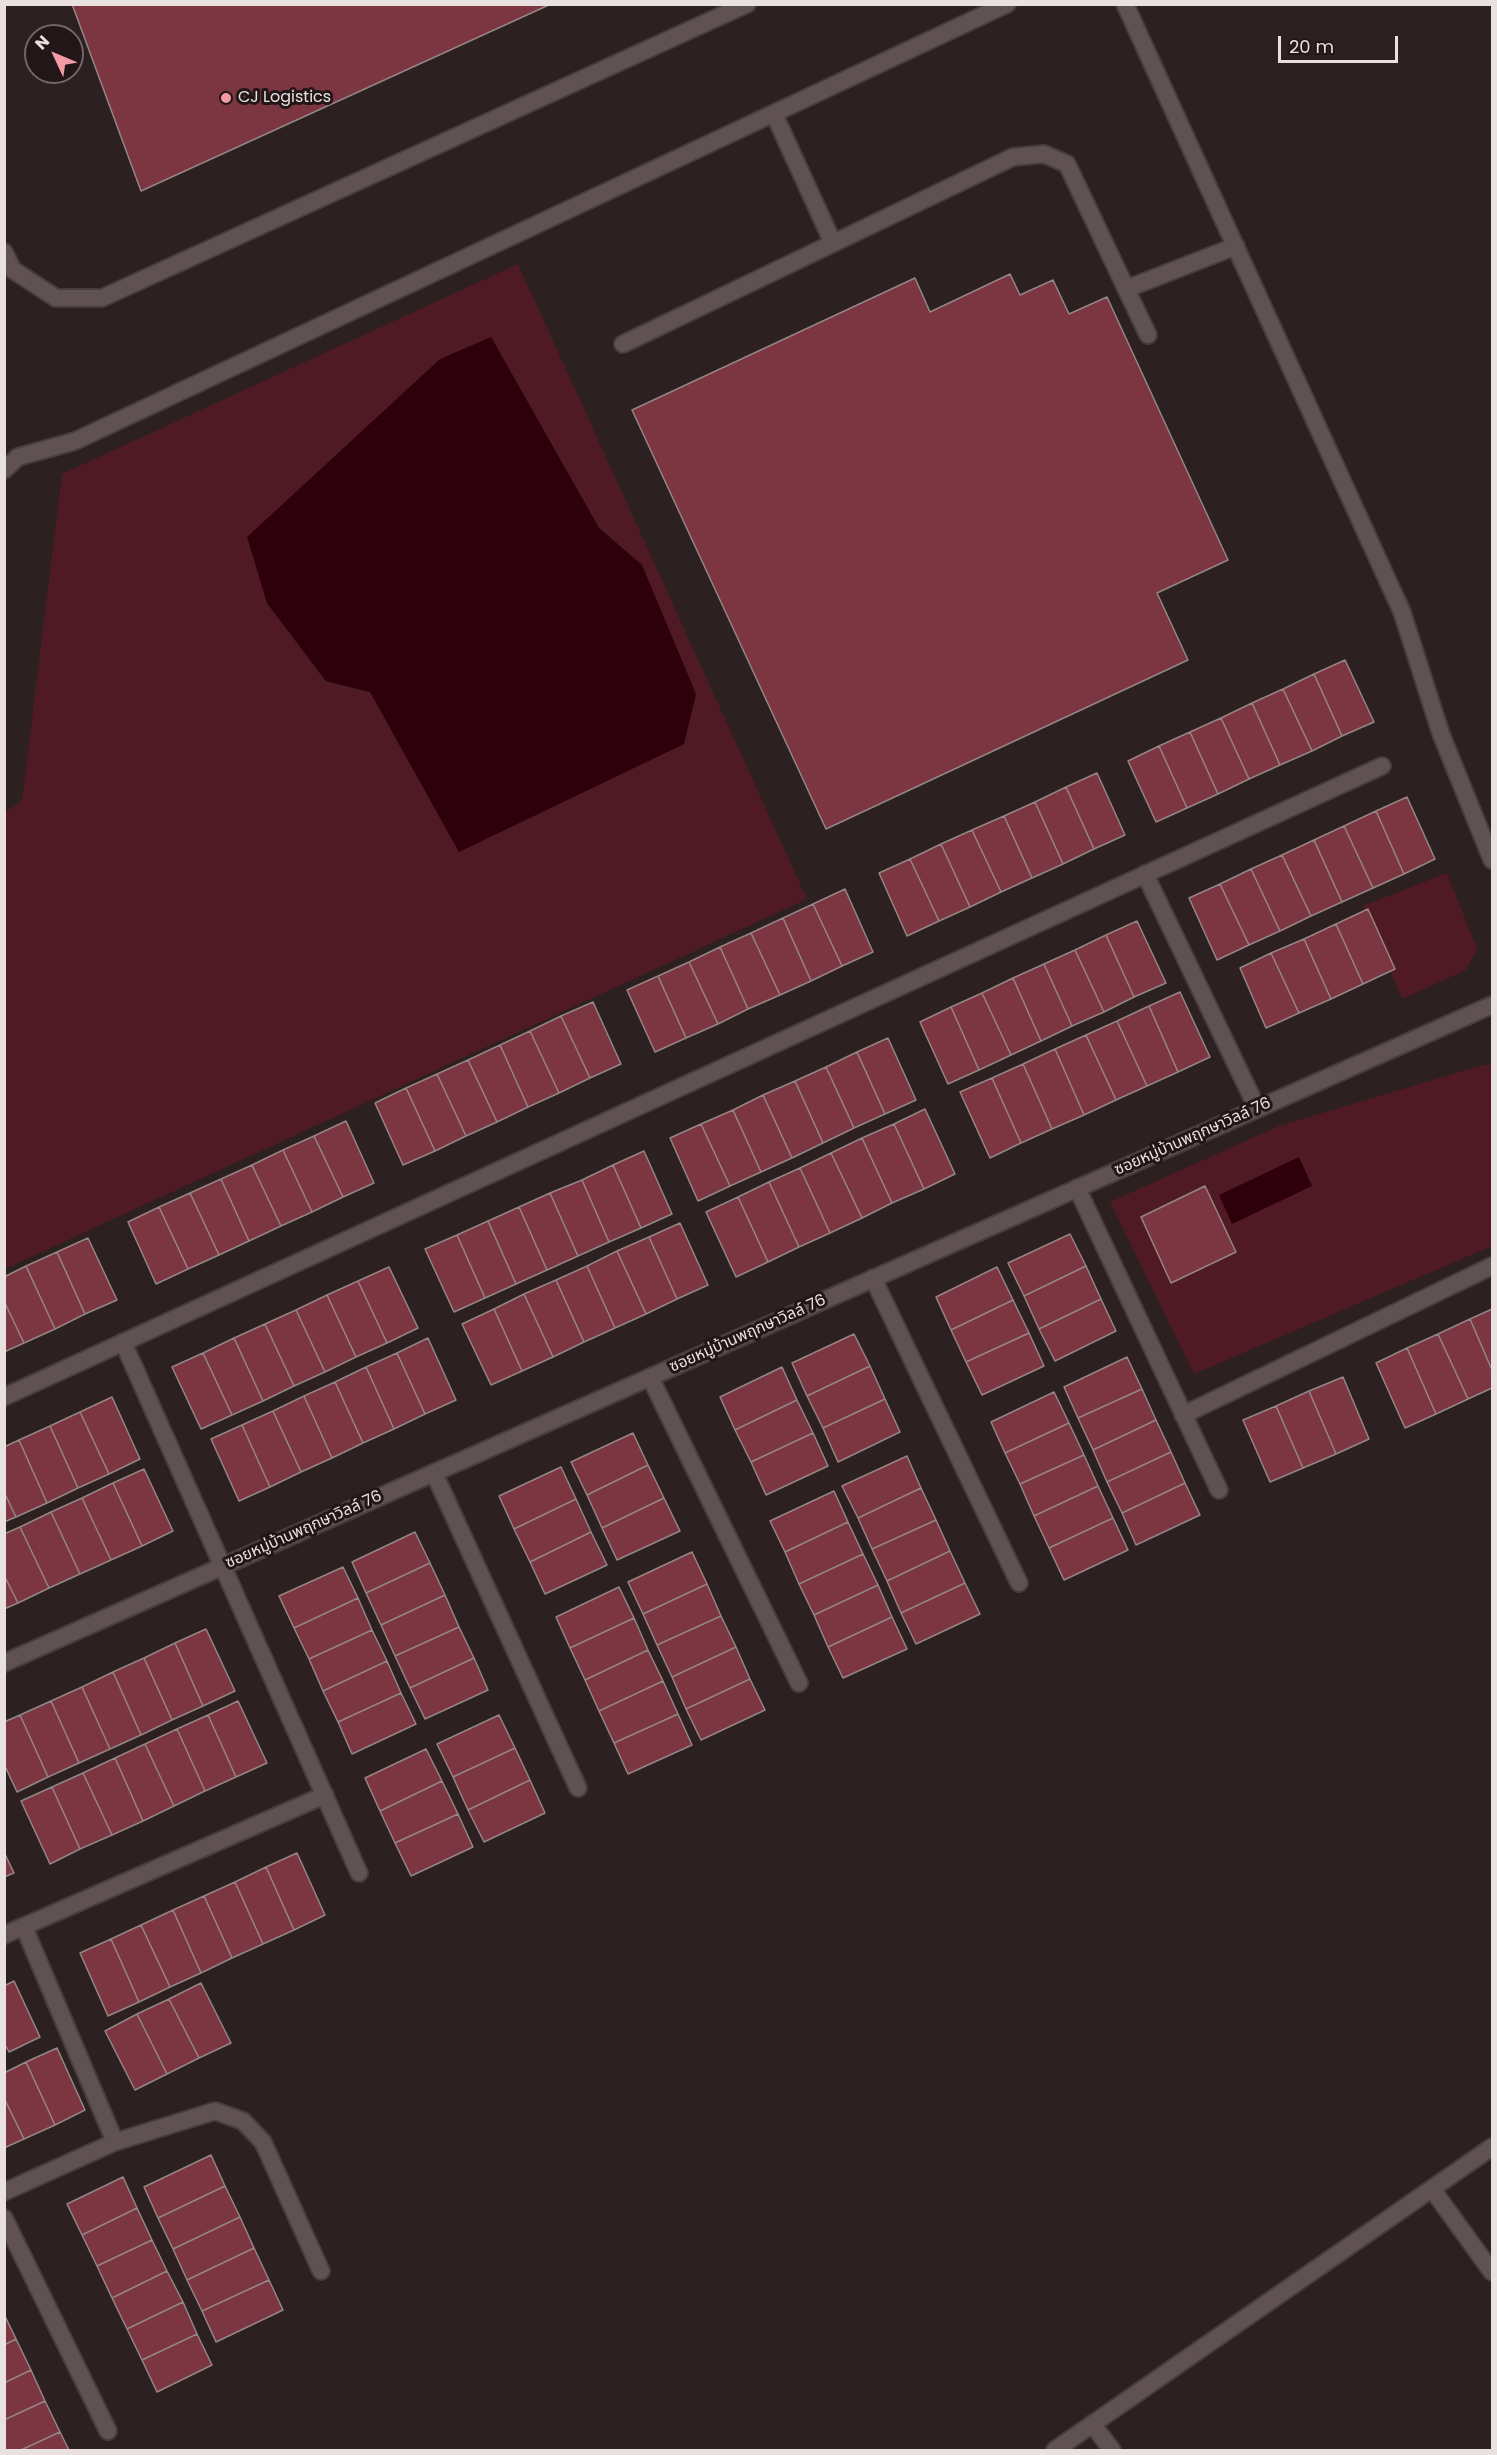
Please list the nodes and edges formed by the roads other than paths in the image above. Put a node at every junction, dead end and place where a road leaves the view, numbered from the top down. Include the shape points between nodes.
1 (747, 4) edge
2 (1007, 4) edge
3 (1125, 4) edge
4 (774, 114) junction
5 (833, 243) junction
6 (1236, 246) junction
7 (4, 252) edge
8 (1126, 289) junction
9 (1148, 335) dead end
10 (623, 344) dead end
11 (4, 470) edge
12 (1382, 766) dead end
13 (1492, 860) edge
14 (1145, 874) junction
15 (1492, 1005) edge
16 (1257, 1108) junction
17 (1077, 1188) junction
18 (1492, 1266) edge
19 (873, 1278) junction
20 (123, 1342) junction
21 (650, 1377) junction
22 (4, 1397) edge
23 (1183, 1414) junction
24 (434, 1473) junction
25 (1219, 1491) dead end
26 (222, 1566) junction
27 (1019, 1583) dead end
28 (4, 1663) edge
29 (799, 1683) dead end
30 (578, 1788) dead end
31 (325, 1795) junction
32 (359, 1873) dead end
33 (24, 1927) junction
34 (4, 1935) edge
35 (115, 2142) junction
36 (1492, 2147) edge
37 (1432, 2189) junction
38 (4, 2192) edge
39 (4, 2218) edge
40 (321, 2271) dead end
41 (1492, 2272) edge
42 (1092, 2424) junction
43 (108, 2431) dead end
44 (1054, 2451) edge
45 (1112, 2451) edge

1 - 7 street via 102,298 56,298 13,270
2 - 4 street
3 - 6 street
4 - 5 street
4 - 11 street via 75,441 18,457
5 - 8 street via 1013,157 1044,154 1067,164
5 - 10 street
6 - 8 street
6 - 13 street via 1402,612 1441,734
8 - 9 street
12 - 14 street
14 - 16 street
14 - 20 street
15 - 16 street, ซอยหมู่บ้านพฤกษาวิลล์ 76
16 - 17 street, ซอยหมู่บ้านพฤกษาวิลล์ 76
17 - 19 street, ซอยหมู่บ้านพฤกษาวิลล์ 76
17 - 23 street
18 - 23 street
19 - 21 street, ซอยหมู่บ้านพฤกษาวิลล์ 76
19 - 27 street
20 - 22 street
20 - 26 street
21 - 24 street, ซอยหมู่บ้านพฤกษาวิลล์ 76
21 - 29 street
23 - 25 street
24 - 26 street, ซอยหมู่บ้านพฤกษาวิลล์ 76
24 - 30 street
26 - 28 street, ซอยหมู่บ้านพฤกษาวิลล์ 76
26 - 31 street
31 - 32 street
31 - 33 street
33 - 34 street
33 - 35 street
35 - 38 street
35 - 40 street via 214,2111 243,2121 262,2142
36 - 37 street
37 - 41 street
37 - 42 street
39 - 43 street
42 - 44 street
42 - 45 street

